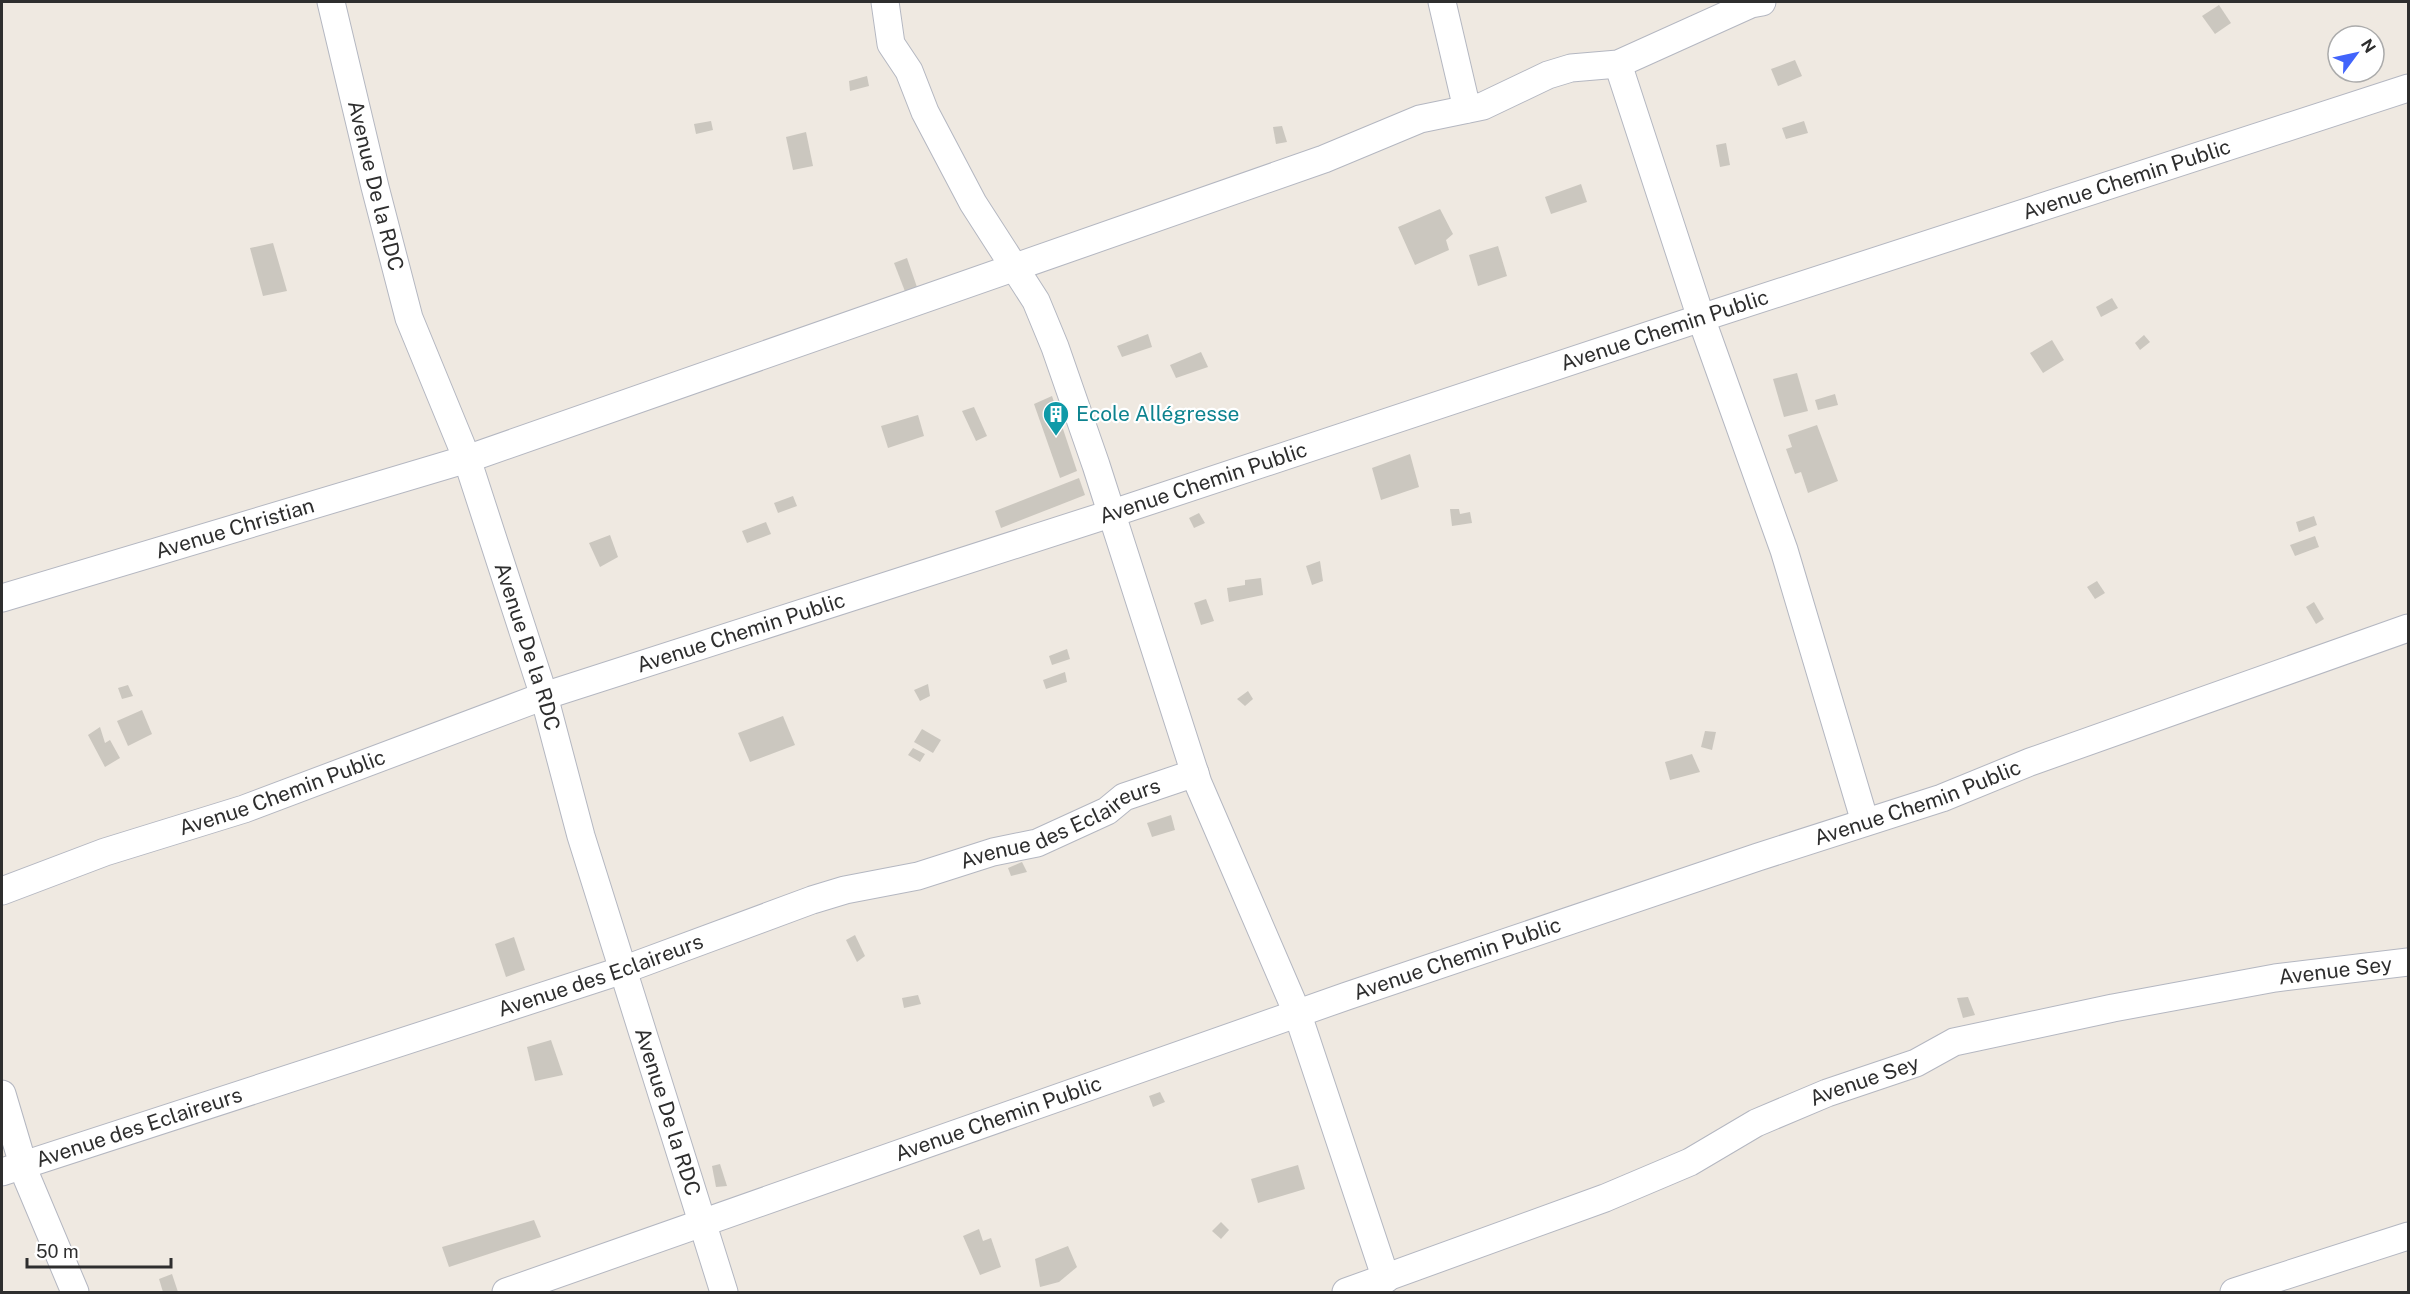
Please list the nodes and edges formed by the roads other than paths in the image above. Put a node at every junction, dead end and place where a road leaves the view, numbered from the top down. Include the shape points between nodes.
1 (331, 2) edge
2 (885, 2) edge
3 (1442, 2) edge
4 (1755, 2) edge
5 (1618, 64) junction
6 (2409, 88) edge
7 (1467, 109) junction
8 (1016, 267) junction
9 (1701, 318) junction
10 (467, 459) junction
11 (1110, 513) junction
12 (2, 598) edge
13 (2409, 628) edge
14 (544, 696) junction
15 (1195, 773) junction
16 (1865, 822) junction
17 (2, 891) edge
18 (2409, 962) edge
19 (624, 970) junction
20 (1298, 1015) junction
21 (2, 1094) edge
22 (13, 1169) edge
23 (703, 1222) junction
24 (2409, 1236) edge
25 (1386, 1279) junction
26 (75, 1293) edge
27 (506, 1293) edge
28 (724, 1293) edge
29 (1346, 1293) edge
30 (2234, 1293) edge

1 - 10 street, Avenue De la RDC via 409,318
2 - 8 street via 891,44 909,70 925,112 968,193
3 - 7 street
4 - 5 street, Avenue Christian
5 - 7 street, Avenue Christian via 1571,68 1548,75 1500,100
5 - 9 street
6 - 9 street, Avenue Chemin Public
7 - 8 street, Avenue Christian via 1420,119 1324,159
8 - 10 street, Avenue Christian
8 - 11 street via 1055,347
9 - 11 street, Avenue Chemin Public
9 - 16 street via 1784,550
10 - 12 street, Avenue Christian
10 - 14 street, Avenue De la RDC
11 - 14 street, Avenue Chemin Public
11 - 15 street
13 - 16 street, Avenue Chemin Public
14 - 17 street, Avenue Chemin Public via 244,809 105,852
14 - 19 street, Avenue De la RDC via 581,836
15 - 19 street, Avenue des Eclaireurs via 1125,796 1107,811 1037,843 812,900
15 - 20 street
16 - 20 street, Avenue Chemin Public
18 - 25 street, Avenue Sey via 2275,978 1954,1042 1916,1063 1827,1093 1756,1123 1690,1162 1605,1198
19 - 22 street, Avenue des Eclaireurs
19 - 23 street, Avenue De la RDC
20 - 23 street, Avenue Chemin Public
20 - 25 street
21 - 22 street
22 - 26 street
23 - 27 street, Avenue Chemin Public
23 - 28 street, Avenue De la RDC
24 - 30 street
25 - 29 street, Avenue Sey

